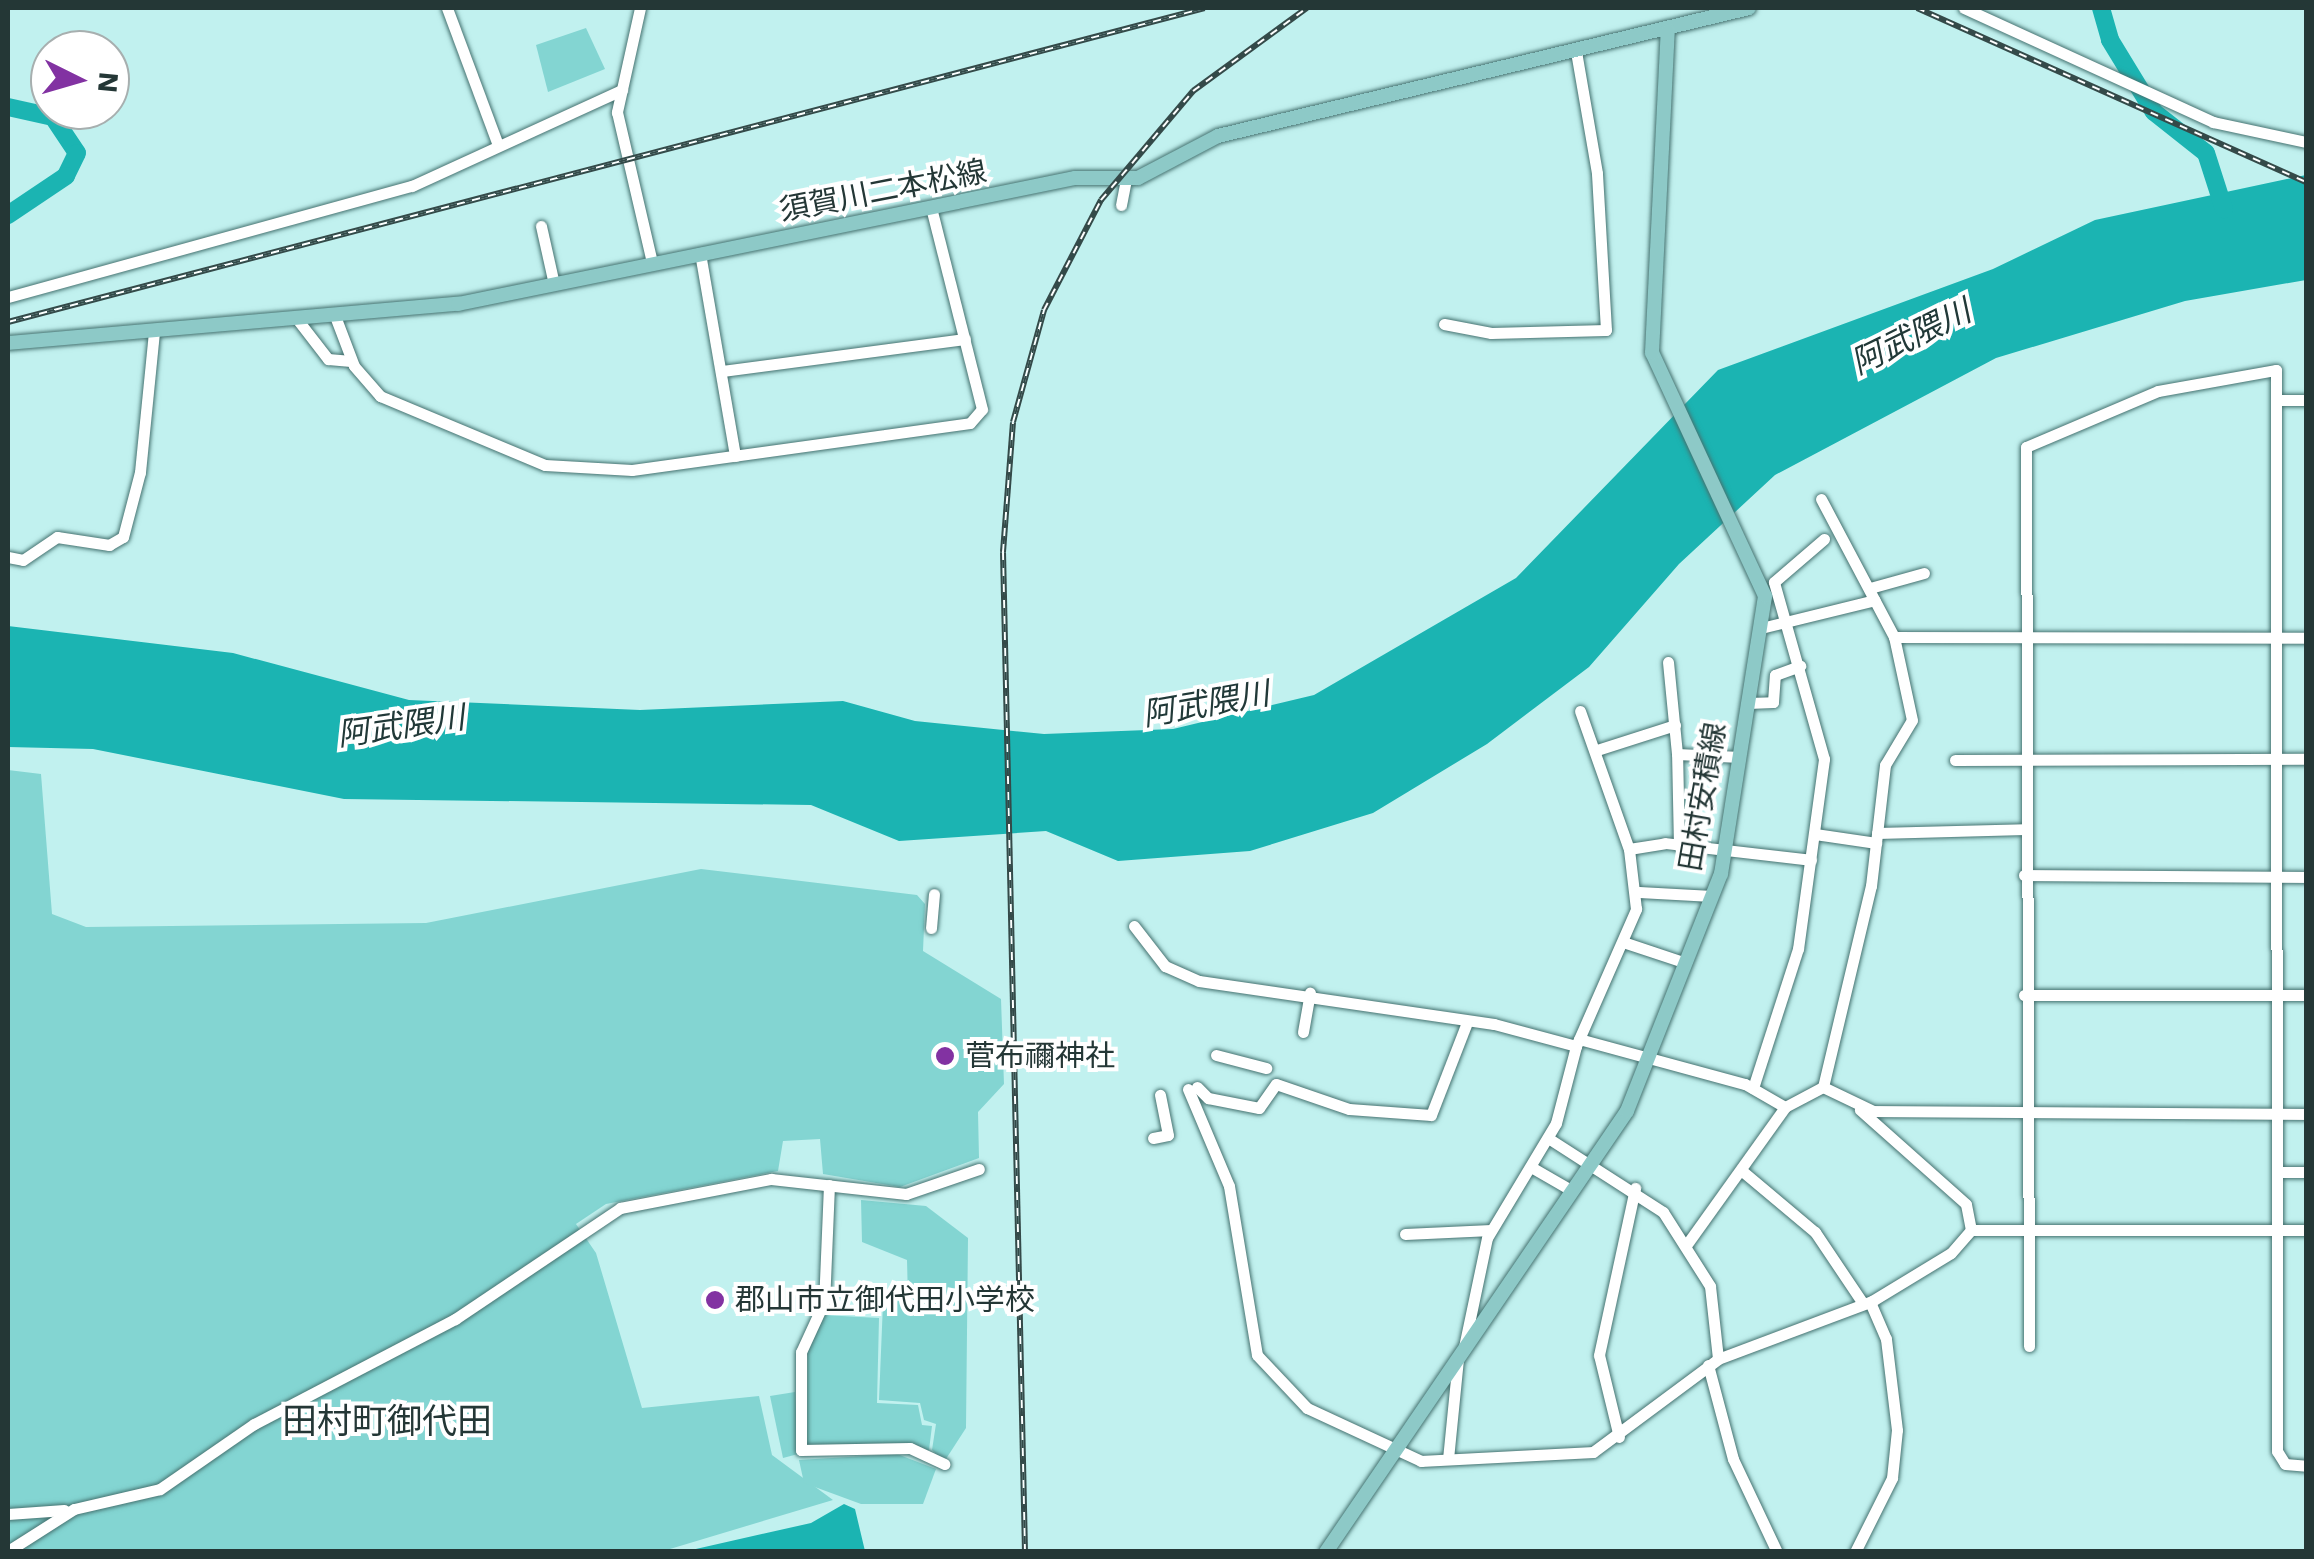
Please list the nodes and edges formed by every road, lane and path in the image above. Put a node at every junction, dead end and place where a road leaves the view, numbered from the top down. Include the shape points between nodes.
1 (447, 8) edge
2 (640, 8) edge
3 (1749, 8) edge
4 (1964, 8) edge
5 (1668, 31) junction
6 (1576, 52) junction
7 (622, 90) junction
8 (2306, 142) edge
9 (498, 145) junction
10 (1126, 180) junction
11 (1120, 205) dead end
12 (932, 212) junction
13 (542, 226) dead end
14 (700, 254) junction
15 (652, 262) junction
16 (554, 284) junction
17 (8, 297) edge
18 (336, 316) junction
19 (297, 319) junction
20 (1444, 324) dead end
21 (154, 331) junction
22 (965, 339) junction
23 (8, 344) edge
24 (351, 361) junction
25 (722, 371) junction
26 (2281, 400) junction
27 (2306, 400) edge
28 (735, 456) junction
29 (1821, 499) dead end
30 (1824, 540) dead end
31 (8, 558) edge
32 (1924, 573) dead end
33 (1872, 594) junction
34 (1784, 623) junction
35 (1761, 628) junction
36 (1894, 637) junction
37 (2026, 638) junction
38 (2281, 638) junction
39 (2306, 638) edge
40 (1668, 662) dead end
41 (1800, 666) junction
42 (1748, 703) junction
43 (1580, 711) dead end
44 (1675, 725) junction
45 (1597, 750) junction
46 (1677, 754) junction
47 (1740, 757) junction
48 (2024, 758) junction
49 (2281, 759) junction
50 (1954, 760) dead end
51 (2306, 760) edge
52 (2025, 829) junction
53 (1815, 834) junction
54 (1876, 838) junction
55 (1679, 846) junction
56 (1629, 849) junction
57 (1726, 852) junction
58 (1811, 860) junction
59 (2024, 875) junction
60 (2280, 877) junction
61 (2306, 877) edge
62 (1639, 892) junction
63 (934, 894) dead end
64 (1712, 896) junction
65 (1134, 926) dead end
66 (931, 928) dead end
67 (1623, 942) junction
68 (1682, 962) junction
69 (1310, 993) junction
70 (2024, 995) junction
71 (2280, 995) junction
72 (2306, 995) edge
73 (1467, 1022) junction
74 (1303, 1032) dead end
75 (1578, 1043) junction
76 (1216, 1055) dead end
77 (1648, 1056) junction
78 (1266, 1068) dead end
79 (1824, 1087) junction
80 (1753, 1088) junction
81 (1160, 1095) dead end
82 (1785, 1106) junction
83 (1860, 1110) junction
84 (2024, 1112) junction
85 (2279, 1114) junction
86 (2306, 1114) edge
87 (1153, 1138) dead end
88 (1548, 1138) junction
89 (1591, 1160) junction
90 (1531, 1167) junction
91 (979, 1168) dead end
92 (1741, 1170) junction
93 (2280, 1172) junction
94 (2306, 1172) edge
95 (829, 1184) junction
96 (1635, 1188) junction
97 (1571, 1190) junction
98 (2024, 1229) junction
99 (1491, 1230) junction
100 (1971, 1230) junction
101 (2278, 1230) junction
102 (2306, 1230) edge
103 (1405, 1234) dead end
104 (1687, 1244) junction
105 (1866, 1302) junction
106 (2029, 1346) dead end
107 (1461, 1351) junction
108 (1713, 1362) junction
109 (1619, 1437) junction
110 (1393, 1451) junction
111 (1448, 1459) junction
112 (944, 1464) dead end
113 (2306, 1466) edge
114 (74, 1509) junction
115 (8, 1514) edge
116 (8, 1550) edge
117 (1326, 1552) edge
118 (1777, 1552) edge
119 (1856, 1552) edge

1 - 9 street
2 - 7 street
3 - 5 main road, 須賀川二本松線
4 - 8 street via 2213,122
5 - 6 main road, 須賀川二本松線
5 - 35 main road, 田村安積線 via 1652,341 1672,403 1764,588
6 - 10 main road, 須賀川二本松線 via 1218,136
6 - 20 street via 1597,173 1606,330 1491,333
7 - 9 street
7 - 15 street via 618,112
9 - 17 street via 338,210
10 - 11 street
10 - 12 main road, 須賀川二本松線 via 1075,178
12 - 14 main road, 須賀川二本松線
12 - 22 street
13 - 16 street
14 - 15 main road, 須賀川二本松線
14 - 25 street
15 - 16 main road, 須賀川二本松線
16 - 18 main road, 須賀川二本松線
18 - 19 main road, 須賀川二本松線
18 - 24 street
19 - 21 main road, 須賀川二本松線
19 - 24 street via 328,359
21 - 23 main road, 須賀川二本松線
21 - 31 street via 140,472 122,537 106,545 62,536 22,560
22 - 25 street
22 - 28 street via 982,408 974,422
24 - 28 street via 393,404 531,462 632,470
25 - 28 street
26 - 27 street
26 - 37 street via 2276,370 2151,394 2030,443
26 - 38 street
29 - 33 street
30 - 34 street via 1778,571
32 - 33 street
33 - 34 street
33 - 36 street
34 - 35 street
34 - 41 street
35 - 42 main road, 田村安積線
36 - 37 street
36 - 54 street via 1913,712 1884,765
37 - 38 street
37 - 48 street
38 - 39 street
38 - 49 street
40 - 44 street
41 - 42 street via 1775,675 1773,702
41 - 53 street via 1822,742
42 - 47 main road, 田村安積線
43 - 45 street
44 - 45 street
44 - 46 street
45 - 56 street
46 - 47 street
46 - 55 street
47 - 57 main road, 田村安積線
48 - 49 street
48 - 50 street
48 - 52 street
49 - 51 street
49 - 60 street
52 - 54 street
52 - 59 street
53 - 54 street
53 - 58 street
54 - 79 street
55 - 56 street
55 - 57 street
56 - 62 street
57 - 58 street
57 - 64 main road, 田村安積線
58 - 80 street via 1796,960
59 - 60 street
59 - 70 street
60 - 61 street
60 - 71 street
62 - 64 street
62 - 67 street
63 - 66 street
64 - 68 main road, 田村安積線
65 - 69 street via 1165,966 1190,978
67 - 68 street
67 - 75 street
68 - 77 main road, 田村安積線
69 - 73 street
69 - 74 street
70 - 71 street
70 - 84 street
71 - 72 street
71 - 85 street
73 - 75 street
73 - 110 street via 1431,1114 1349,1110 1276,1084 1258,1108 1192,1088 1229,1186 1257,1356 1293,1399
75 - 77 street
75 - 88 street
76 - 78 street
77 - 80 street
77 - 89 main road, 田村安積線 via 1627,1112
79 - 82 street
79 - 83 street
80 - 82 street
81 - 87 street via 1168,1135
82 - 92 street
83 - 84 street
83 - 100 street via 1936,1186 1964,1200
84 - 85 street
84 - 98 street
85 - 86 street
85 - 93 street
88 - 89 street
88 - 90 street
89 - 96 street
89 - 97 main road, 田村安積線
90 - 97 street
90 - 99 street
91 - 95 street via 906,1194
92 - 104 street
92 - 105 street via 1815,1232
93 - 94 street
93 - 101 street
95 - 112 street via 824,1302 800,1352 801,1450 915,1448
95 - 114 street via 756,1179 620,1208 455,1318 254,1424 160,1489
96 - 104 street
96 - 109 street via 1599,1355
97 - 107 main road, 田村安積線
98 - 100 street
98 - 101 street
98 - 106 street
99 - 103 street
99 - 107 street
100 - 105 street via 1945,1257
101 - 102 street
101 - 113 street via 2278,1451 2285,1464
104 - 108 street via 1715,1302
105 - 108 street
105 - 119 street via 1886,1339 1897,1430 1892,1478
107 - 110 main road, 田村安積線
107 - 111 street
108 - 109 street
108 - 118 street via 1733,1458
109 - 111 street via 1573,1457
110 - 111 street
110 - 117 main road, 田村安積線
114 - 115 street
114 - 116 street

